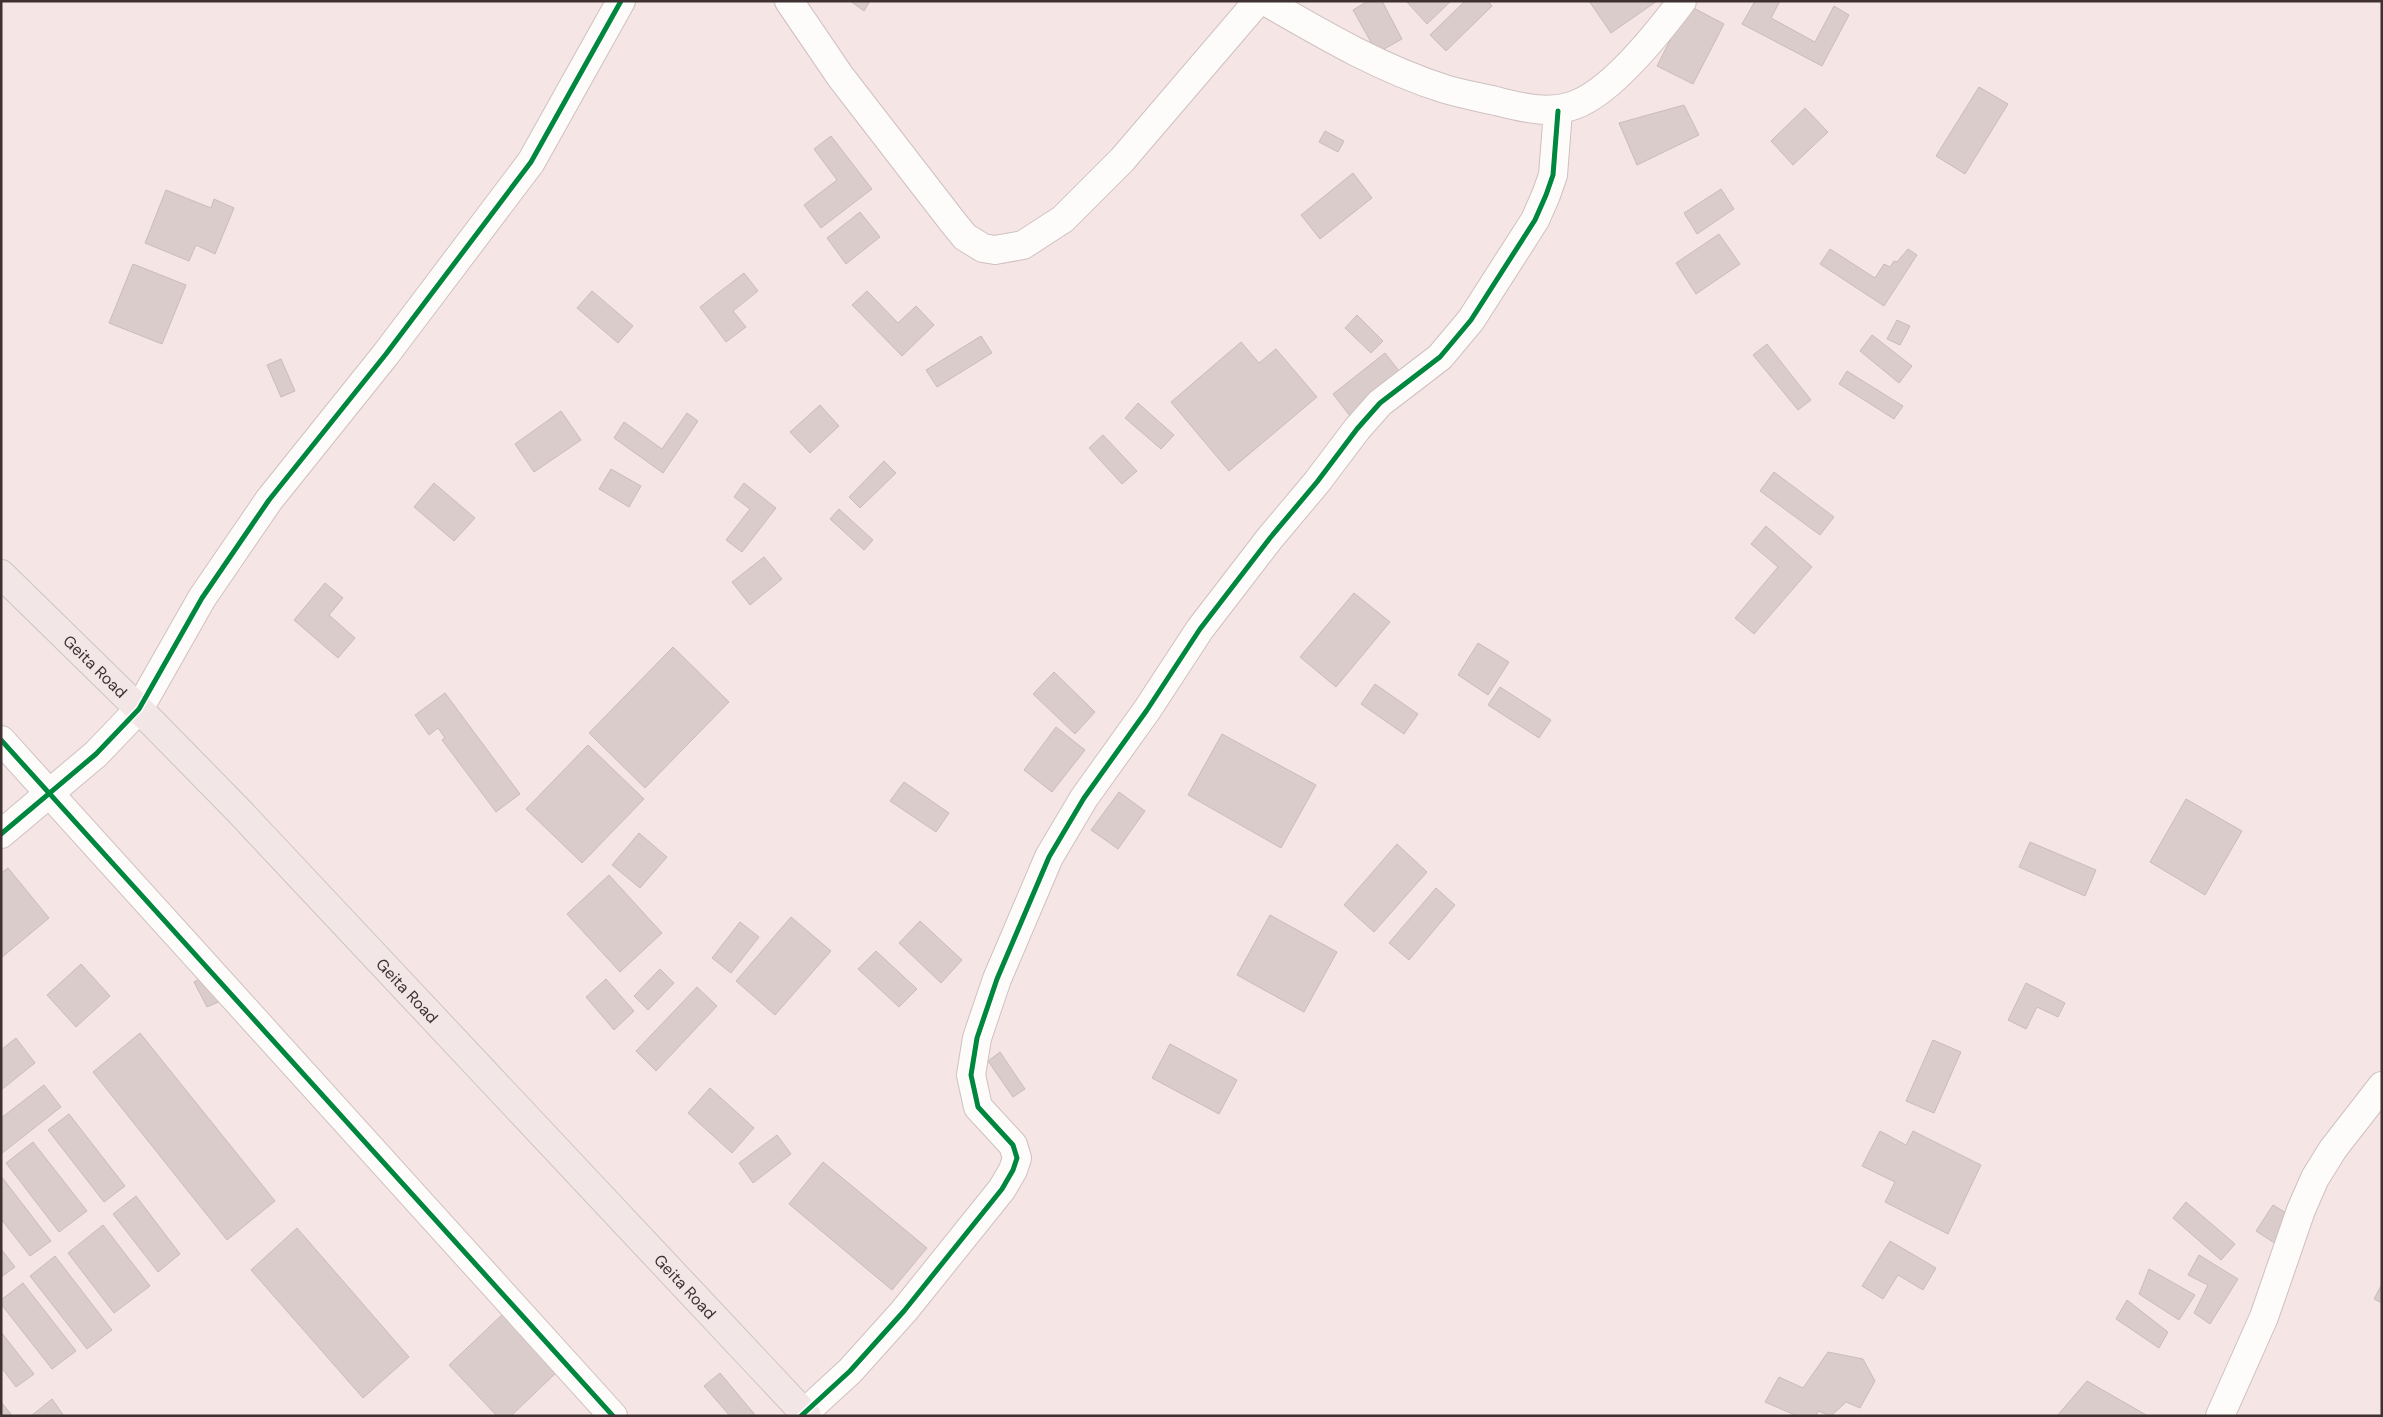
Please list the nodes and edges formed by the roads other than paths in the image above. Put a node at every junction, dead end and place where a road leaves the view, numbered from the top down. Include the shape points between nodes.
1 (621, 1) edge
2 (789, 1) edge
3 (1258, 1) edge
4 (1264, 1) edge
5 (1682, 1) edge
6 (1558, 111) junction
7 (1, 574) edge
8 (139, 709) junction
9 (1, 740) edge
10 (51, 794) junction
11 (1, 834) edge
12 (2382, 1086) edge
13 (805, 1415) edge
14 (613, 1416) edge
15 (2220, 1416) edge

1 - 8 street via 531,162 386,354 269,500 202,598
2 - 3 street via 840,76 965,237 983,248 995,250 1022,244 1063,218 1122,160
4 - 6 street via 1372,60 1444,89 1522,107
5 - 6 street via 1607,86
6 - 13 street via 1553,175 1546,195 1535,220 1471,320 1440,357 1380,403 1270,538 1200,629 1084,798 1049,857 997,979 977,1038 971,1075 978,1107 1013,1145 1017,1158 1014,1170 904,1311
7 - 8 highway, Geita Road
8 - 10 street
8 - 13 highway, Geita Road via 238,810
9 - 10 street
10 - 11 street
10 - 14 street
12 - 15 street via 2333,1149 2315,1178 2264,1317

